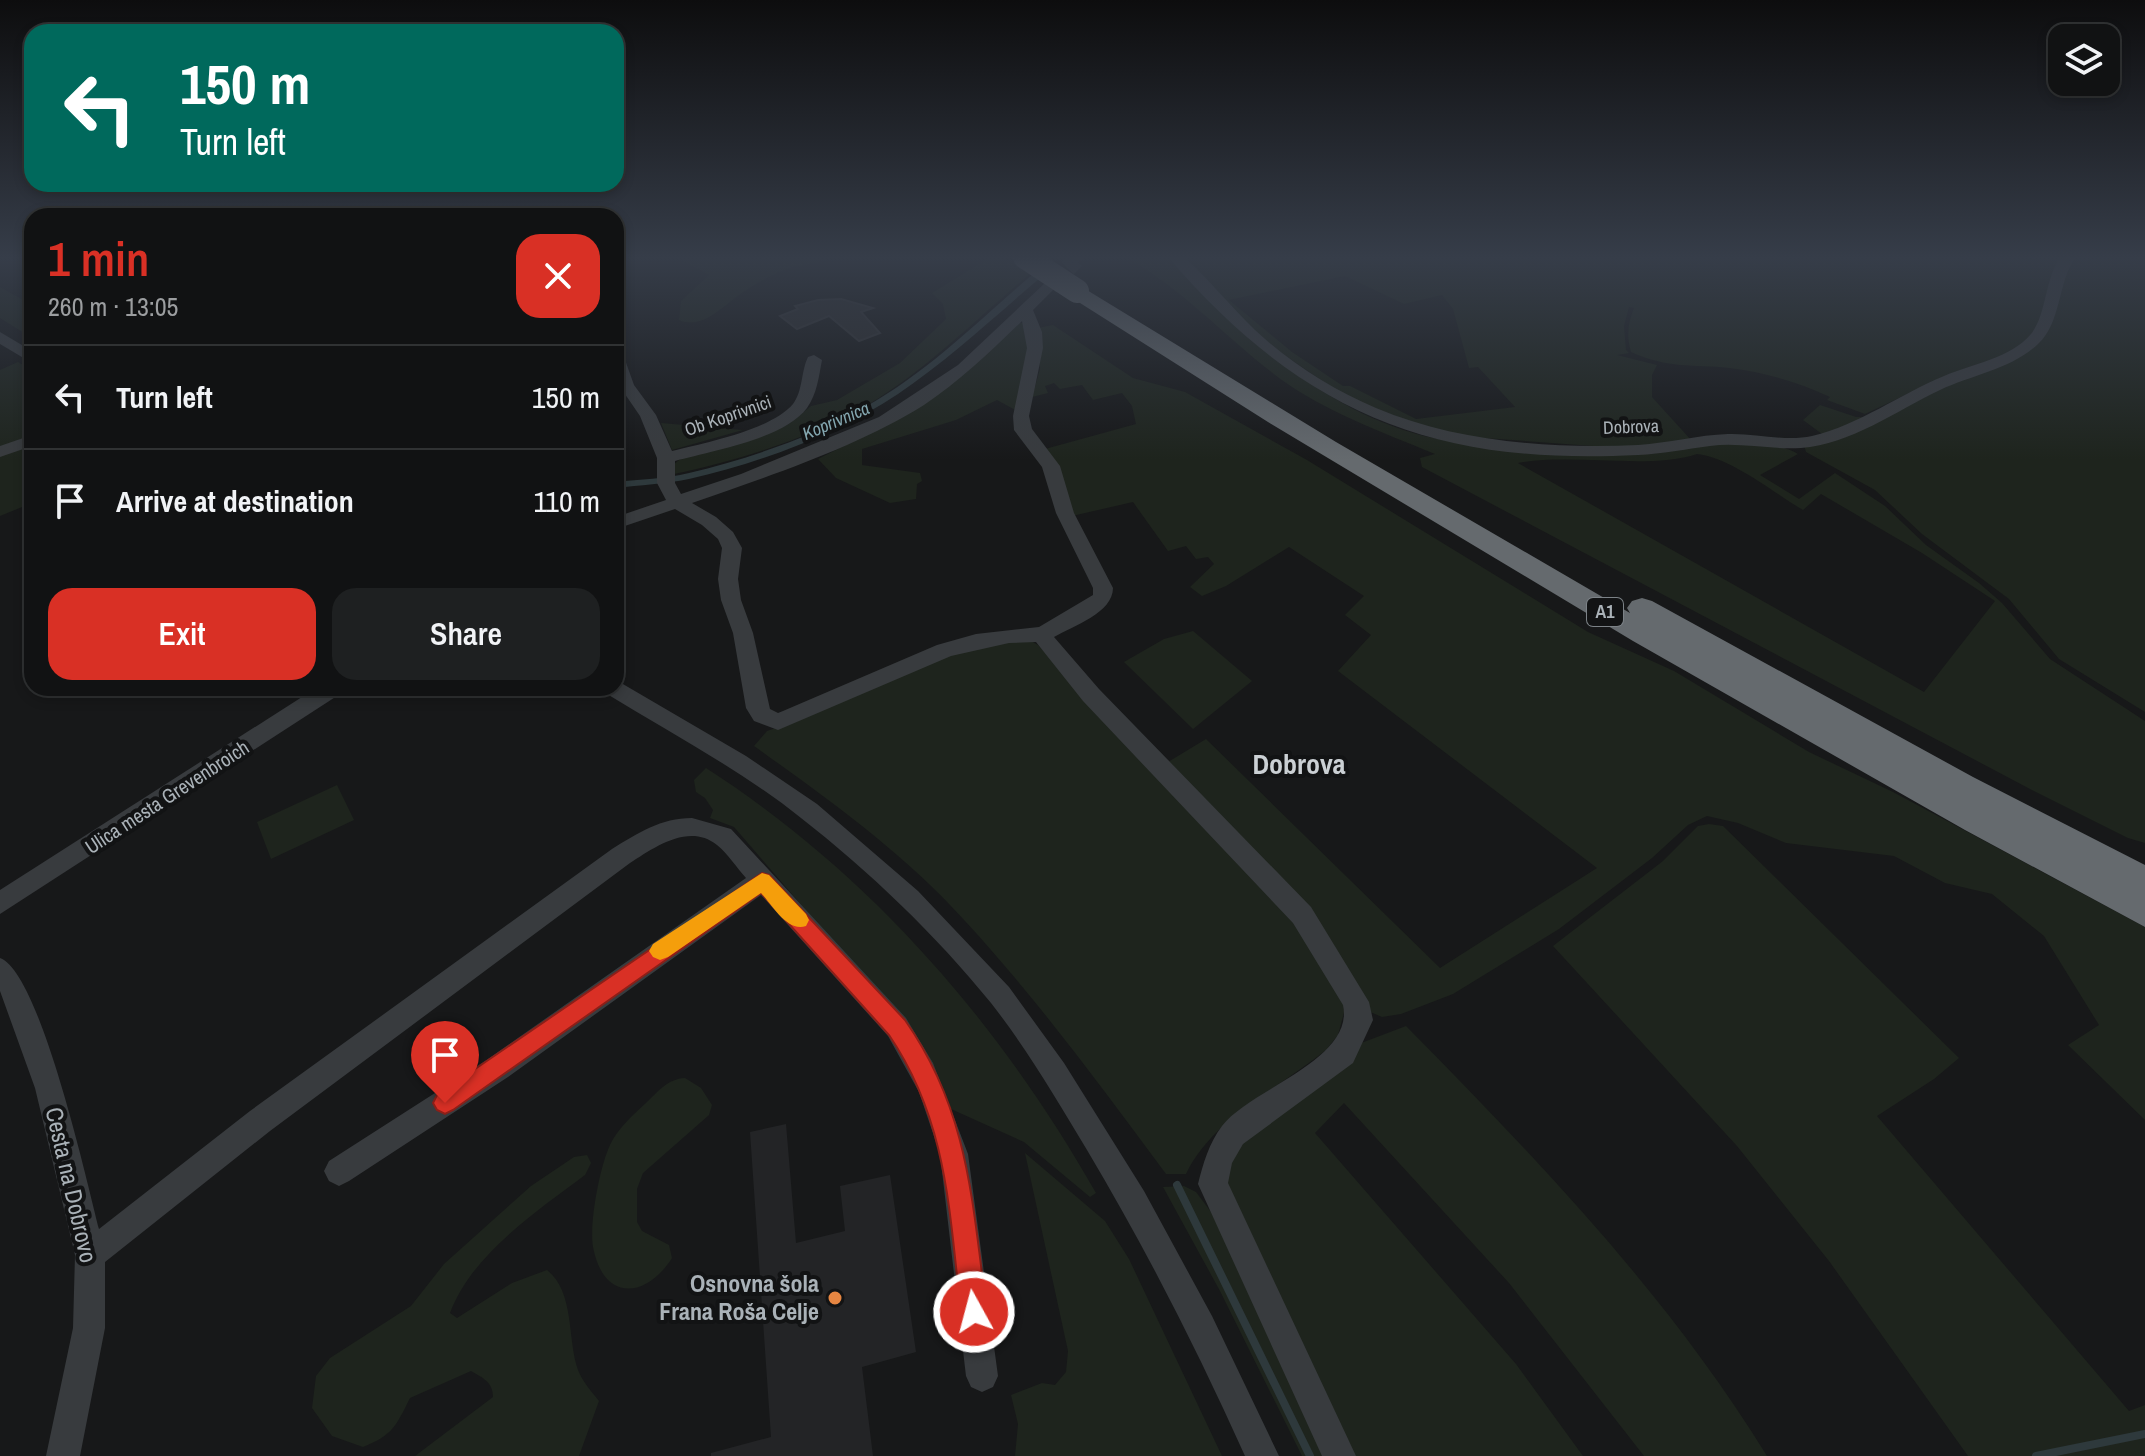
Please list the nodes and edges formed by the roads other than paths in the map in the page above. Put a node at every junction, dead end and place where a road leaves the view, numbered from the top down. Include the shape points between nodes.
1 (1010, 324) edge
2 (1031, 324) edge
3 (1143, 324) edge
4 (1156, 324) edge
5 (1242, 324) edge
6 (2046, 324) edge
7 (0, 337) edge
8 (24, 353) edge
9 (814, 360) dead end
10 (624, 391) edge
11 (24, 443) edge
12 (0, 452) edge
13 (668, 477) junction
14 (624, 516) edge
15 (1043, 634) junction
16 (624, 693) edge
17 (320, 696) edge
18 (762, 881) junction
19 (2145, 882) edge
20 (0, 903) edge
21 (2145, 911) edge
22 (0, 922) edge
23 (0, 969) edge
24 (339, 1171) dead end
25 (90, 1255) junction
26 (982, 1376) dead end
27 (63, 1456) edge
28 (1262, 1456) edge
29 (1339, 1456) edge

1 - 13 street via 964,368 885,421 781,465
2 - 15 street via 1035,348 1021,416 1023,430 1051,466 1065,513 1103,588 1103,596
3 - 21 highway, A1 via 1262,408 1665,648
4 - 19 highway, A1 via 1710,647
5 - 6 street, Dobrova via 1337,395 1421,432 1638,450 1726,439 1817,440 2004,359 2029,345
7 - 8 street
9 - 13 street, Ob Koprivnici via 800,406
10 - 13 street via 648,415
11 - 12 street
13 - 14 street
13 - 15 street via 732,548 731,600 757,708 770,719 791,717 929,655 1008,636
15 - 29 street via 1091,695 1302,915 1356,1002 1360,1020 1343,1054 1233,1134 1213,1184
16 - 28 street via 807,810 945,933 1001,996 1135,1200
17 - 20 street, Ulica mesta Grevenbroich
18 - 24 street via 498,1068
18 - 25 street via 723,836 688,826 654,834 260,1121
18 - 26 street via 897,1027 931,1087 954,1154
20 - 22 street, Ulica mesta Grevenbroich
23 - 25 street, Cesta na Dobrovo via 12,987 49,1088
25 - 27 street, Cesta na Dobrovo via 89,1328

